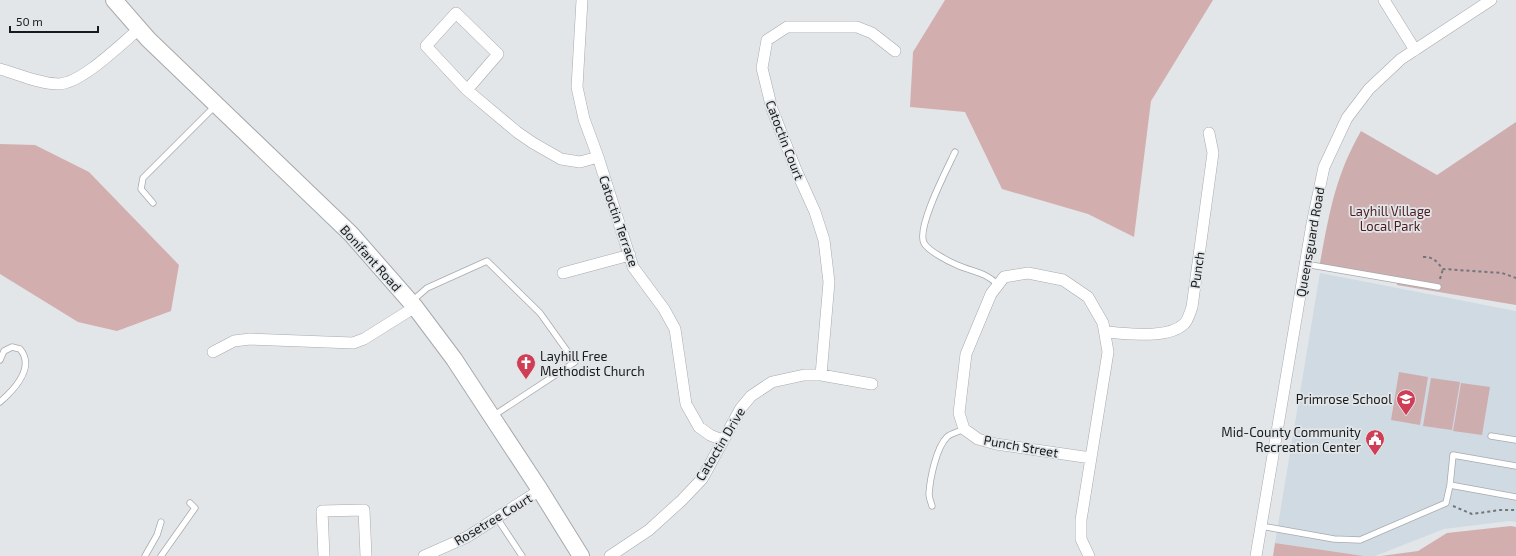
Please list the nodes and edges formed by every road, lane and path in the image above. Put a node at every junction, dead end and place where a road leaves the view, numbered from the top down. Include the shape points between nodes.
1 (114, 0) edge
2 (582, 0) edge
3 (1384, 0) edge
4 (1491, 0) edge
5 (139, 29) junction
6 (1416, 50) junction
7 (894, 51) dead end
8 (0, 68) edge
9 (468, 90) junction
10 (216, 105) junction
11 (1209, 133) dead end
12 (955, 152) dead end
13 (598, 157) junction
14 (153, 203) dead end
15 (630, 255) junction
16 (1423, 257) dead end
17 (1305, 264) junction
18 (563, 273) dead end
19 (1516, 278) edge
20 (998, 285) junction
21 (1438, 287) dead end
22 (413, 305) junction
23 (1104, 332) junction
24 (213, 352) dead end
25 (0, 360) edge
26 (821, 375) junction
27 (872, 384) dead end
28 (0, 402) edge
29 (492, 417) junction
30 (964, 429) junction
31 (1491, 436) dead end
32 (722, 440) junction
33 (1516, 440) edge
34 (1091, 458) junction
35 (1516, 466) edge
36 (1450, 485) junction
37 (540, 490) junction
38 (1516, 497) edge
39 (190, 503) dead end
40 (1446, 503) junction
41 (932, 506) dead end
42 (1516, 510) edge
43 (497, 518) junction
44 (161, 522) dead end
45 (1261, 526) junction
46 (145, 556) edge
47 (161, 556) edge
48 (324, 556) edge
49 (366, 556) edge
50 (424, 556) edge
51 (522, 556) edge
52 (581, 556) edge
53 (610, 556) edge
54 (1089, 556) edge
55 (1256, 556) edge

1 - 5 main road, Bonifant Road
2 - 13 street, Catoctin Terrace via 576,87 584,120
3 - 6 street
4 - 6 street, Queensguard Road
5 - 8 street via 86,73 71,82 46,82
5 - 10 main road, Bonifant Road
6 - 17 street, Queensguard Road via 1401,58 1369,89 1347,118 1324,167
7 - 26 street, Catoctin Court via 872,33 857,27 787,27 767,40 762,68 772,109 824,240 829,282
9 - 9 street via 498,54 456,13 426,46
9 - 13 street via 517,132 561,159 580,162
10 - 14 lane via 143,178 141,189
10 - 22 main road, Bonifant Road via 351,234
11 - 23 street, Punch via 1213,154 1192,307 1184,324 1174,330 1155,335
12 - 20 lane via 925,220 922,234 924,244 957,265 991,277
13 - 15 street, Catoctin Terrace
15 - 18 street
15 - 32 street, Catoctin Terrace via 633,267 664,309 675,329 686,404 699,427
16 - 19 path via 1436,260 1443,269 1502,273
17 - 21 lane
17 - 45 street, Queensguard Road
20 - 23 street via 1004,278 1028,274 1063,280 1088,298 1103,323
20 - 30 street via 991,294 966,354 959,413
22 - 24 street via 364,339 353,343 250,339 234,341
22 - 29 main road, Bonifant Road via 454,359
22 - 29 lane via 427,288 487,260 540,313 575,362
23 - 34 street via 1108,352
25 - 28 lane via 4,351 12,348 20,349 25,355 26,363 21,378
26 - 27 street, Catoctin Drive
26 - 32 street, Catoctin Drive via 804,375 772,382 751,396
29 - 37 main road, Bonifant Road
30 - 34 street, Punch Street via 978,439 996,444
30 - 41 lane via 946,438 934,463 929,496
31 - 33 lane
32 - 53 street, Catoctin Drive via 702,479 682,500 649,530
34 - 54 street via 1081,520 1081,539
35 - 36 lane via 1453,455
36 - 38 lane
36 - 40 lane
37 - 43 street, Rosetree Court
37 - 52 main road, Bonifant Road
39 - 47 lane via 195,508
40 - 42 path via 1472,514
40 - 45 lane via 1360,540 1334,539
43 - 50 street, Rosetree Court via 467,537
43 - 51 lane
44 - 46 lane
45 - 55 street, Queensguard Road
48 - 49 street via 322,511 364,510

